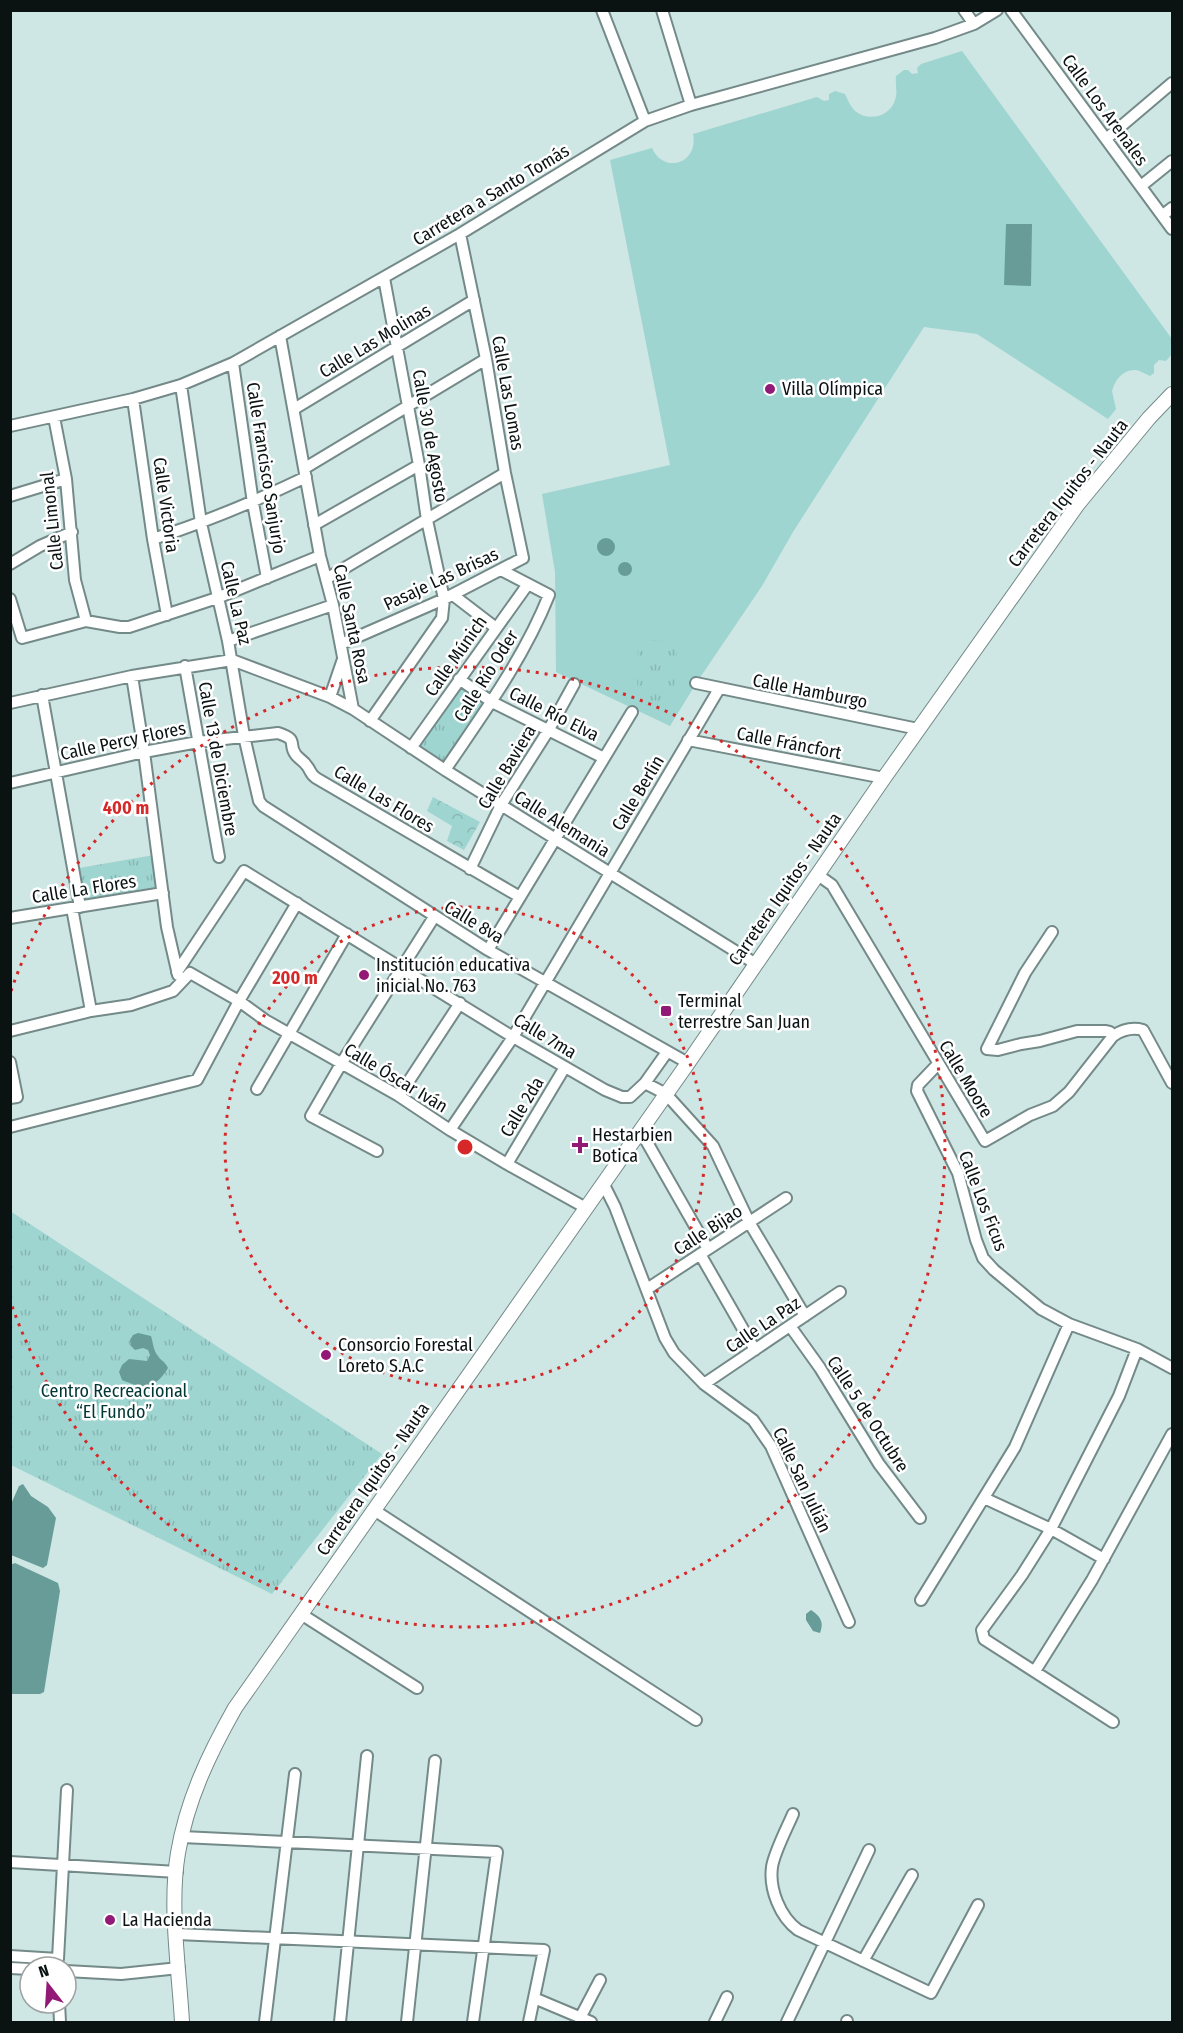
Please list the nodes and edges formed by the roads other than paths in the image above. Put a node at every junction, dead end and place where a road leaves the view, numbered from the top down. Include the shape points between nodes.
1 (602, 10) edge
2 (662, 10) edge
3 (964, 10) edge
4 (997, 10) edge
5 (1011, 10) edge
6 (974, 24) junction
7 (1173, 83) edge
8 (691, 105) junction
9 (645, 121) junction
10 (1106, 139) junction
11 (1173, 161) edge
12 (1141, 186) junction
13 (1173, 208) edge
14 (1163, 216) junction
15 (1173, 229) edge
16 (460, 234) junction
17 (384, 278) junction
18 (474, 300) junction
19 (280, 336) junction
20 (397, 347) junction
21 (486, 359) junction
22 (233, 363) junction
23 (181, 385) junction
24 (1173, 394) edge
25 (133, 399) junction
26 (409, 407) junction
27 (294, 409) junction
28 (54, 417) junction
29 (10, 426) edge
30 (419, 465) junction
31 (305, 473) junction
32 (505, 473) junction
33 (66, 478) junction
34 (10, 496) edge
35 (253, 503) junction
36 (428, 520) junction
37 (201, 523) junction
38 (314, 525) junction
39 (72, 532) junction
40 (153, 539) junction
41 (320, 556) junction
42 (523, 558) joint
43 (10, 564) edge
44 (501, 570) junction
45 (267, 578) junction
46 (326, 579) junction
47 (528, 584) junction
48 (449, 597) junction
49 (10, 598) edge
50 (217, 598) junction
51 (333, 605) junction
52 (167, 615) junction
53 (86, 621) junction
54 (496, 628) junction
55 (20, 633) junction
56 (10, 640) edge
57 (228, 641) junction
58 (341, 644) junction
59 (344, 659) junction
60 (232, 660) junction
61 (185, 666) junction
62 (132, 676) junction
63 (459, 679) junction
64 (696, 683) dead end
65 (574, 684) dead end
66 (718, 689) junction
67 (42, 695) junction
68 (330, 697) junction
69 (492, 702) junction
70 (10, 703) edge
71 (353, 709) junction
72 (632, 712) dead end
73 (370, 722) junction
74 (918, 729) junction
75 (548, 731) junction
76 (244, 736) junction
77 (688, 740) junction
78 (198, 742) junction
79 (411, 748) junction
80 (144, 752) junction
81 (604, 758) junction
82 (445, 770) junction
83 (56, 772) junction
84 (884, 778) junction
85 (10, 783) edge
86 (501, 805) junction
87 (280, 816) joint
88 (555, 839) junction
89 (219, 857) dead end
90 (470, 869) junction
91 (610, 874) junction
92 (818, 874) junction
93 (163, 893) junction
94 (520, 897) junction
95 (297, 903) junction
96 (76, 908) junction
97 (434, 917) junction
98 (10, 918) edge
99 (1052, 932) dead end
100 (347, 934) junction
101 (488, 950) junction
102 (756, 964) junction
103 (401, 967) junction
104 (177, 972) junction
105 (545, 982) junction
106 (180, 985) junction
107 (239, 1001) junction
108 (460, 1003) junction
109 (91, 1011) junction
110 (10, 1031) edge
111 (288, 1033) junction
112 (1113, 1035) junction
113 (513, 1037) junction
114 (667, 1052) junction
115 (10, 1062) edge
116 (341, 1064) junction
117 (688, 1064) junction
118 (938, 1064) junction
119 (566, 1067) junction
120 (645, 1083) junction
121 (1173, 1083) edge
122 (257, 1089) dead end
123 (666, 1094) junction
124 (399, 1096) junction
125 (10, 1098) edge
126 (10, 1127) edge
127 (450, 1130) junction
128 (640, 1130) junction
129 (377, 1151) dead end
130 (507, 1164) junction
131 (603, 1183) junction
132 (786, 1198) dead end
133 (586, 1208) junction
134 (749, 1222) junction
135 (704, 1252) junction
136 (647, 1289) junction
137 (840, 1292) dead end
138 (805, 1316) junction
139 (1069, 1324) junction
140 (790, 1326) junction
141 (1137, 1348) junction
142 (755, 1350) junction
143 (1173, 1368) edge
144 (704, 1384) junction
145 (1173, 1434) edge
146 (984, 1498) junction
147 (374, 1510) junction
148 (920, 1518) dead end
149 (1051, 1529) junction
150 (1104, 1559) junction
151 (921, 1600) dead end
152 (301, 1614) junction
153 (849, 1622) dead end
154 (1035, 1671) junction
155 (417, 1688) dead end
156 (696, 1720) dead end
157 (1113, 1722) dead end
158 (367, 1756) dead end
159 (435, 1761) dead end
160 (295, 1774) dead end
161 (67, 1790) dead end
162 (793, 1814) dead end
163 (182, 1837) junction
164 (287, 1842) junction
165 (358, 1846) junction
166 (426, 1849) junction
167 (869, 1850) dead end
168 (10, 1862) edge
169 (64, 1865) junction
170 (177, 1872) junction
171 (912, 1875) dead end
172 (978, 1905) dead end
173 (177, 1934) junction
174 (275, 1938) junction
175 (348, 1941) junction
176 (825, 1943) junction
177 (416, 1944) junction
178 (484, 1947) junction
179 (10, 1956) edge
180 (863, 1960) junction
181 (179, 1968) junction
182 (78, 1972) edge
183 (600, 1980) dead end
184 (727, 1997) dead end
185 (534, 1998) junction
186 (586, 2020) edge
187 (182, 2022) edge
188 (266, 2022) edge
189 (340, 2022) edge
190 (407, 2022) edge
191 (473, 2022) edge
192 (529, 2022) edge
193 (715, 2022) edge
194 (787, 2022) edge

1 - 9 street
2 - 8 street
3 - 6 street
4 - 6 street, Carretera a Santo Tomás
5 - 10 street, Calle Los Arenales
6 - 8 street, Carretera a Santo Tomás via 927,41
7 - 10 street
8 - 9 street, Carretera a Santo Tomás
9 - 16 street, Carretera a Santo Tomás
10 - 12 street, Calle Los Arenales
11 - 12 street
12 - 14 street, Calle Los Arenales
13 - 14 street
14 - 15 street, Calle Los Arenales
16 - 17 street, Carretera a Santo Tomás
16 - 18 street, Calle Las Lomas
17 - 19 street, Carretera a Santo Tomás
17 - 20 street, Calle 30 de Agosto
18 - 20 street, Calle Las Molinas
18 - 21 street, Calle Las Lomas
19 - 22 street, Carretera a Santo Tomás
19 - 27 street, Calle Santa Rosa
20 - 26 street, Calle 30 de Agosto
20 - 27 street, Calle Las Molinas
21 - 26 street
21 - 32 street, Calle Las Lomas
22 - 23 street, Carretera a Santo Tomás
22 - 35 street, Calle Francisco Sanjurjo
23 - 25 street, Carretera a Santo Tomás
23 - 37 street, Calle La Paz
24 - 74 main road, Carretera Iquitos - Nauta via 1077,504
25 - 28 street, Carretera a Santo Tomás
25 - 40 street, Calle Victoria
26 - 30 street, Calle 30 de Agosto
26 - 31 street
27 - 31 street, Calle Santa Rosa
28 - 29 street, Carretera a Santo Tomás
28 - 33 street, Calle Limonal
30 - 36 street, Calle 30 de Agosto
30 - 38 street
31 - 35 street
31 - 38 street, Calle Santa Rosa
32 - 36 street
32 - 42 street, Calle Las Lomas
33 - 34 street
33 - 39 street, Calle Limonal
35 - 37 street
35 - 45 street, Calle Francisco Sanjurjo
36 - 46 street
36 - 48 street, Calle 30 de Agosto
37 - 40 street
37 - 50 street, Calle La Paz
38 - 41 street, Calle Santa Rosa
39 - 43 street
39 - 53 street, Calle Limonal via 75,580
40 - 52 street, Calle Victoria
41 - 45 street
41 - 46 street, Calle Santa Rosa
42 - 44 street, Pasaje Las Brisas
44 - 47 street
44 - 48 street, Pasaje Las Brisas
45 - 50 street
46 - 51 street, Calle Santa Rosa
47 - 54 street, Calle Múnich
47 - 69 street, Calle Río Oder via 549,595 537,624
48 - 54 street
48 - 58 street, Pasaje Las Brisas
48 - 73 street via 442,618
49 - 55 street
50 - 52 street
50 - 57 street, Calle La Paz
51 - 57 street
51 - 58 street, Calle Santa Rosa
52 - 53 street via 129,627
53 - 55 street
54 - 63 street, Calle Múnich
55 - 56 street
57 - 60 street, Calle La Paz
58 - 59 street, Calle Santa Rosa
59 - 68 street
59 - 71 street, Calle Santa Rosa
60 - 61 street, Calle Santa Rosa
60 - 68 street, Calle Santa Rosa
60 - 76 street, Calle La Paz
61 - 62 street, Calle Santa Rosa
61 - 78 street, Calle 13 de Diciembre
62 - 67 street, Calle Santa Rosa
62 - 80 street
63 - 69 street, Calle Río Elva
63 - 79 street, Calle Múnich
64 - 66 street, Calle Hamburgo
65 - 75 street, Calle Baviera
66 - 74 street, Calle Hamburgo
66 - 77 street, Calle Berlín
67 - 70 street, Calle Santa Rosa
67 - 83 street
68 - 71 street, Calle Santa Rosa
69 - 75 street, Calle Río Elva
69 - 82 street, Calle Río Oder
71 - 73 street, Calle Alemania
72 - 81 street
73 - 79 street, Calle Alemania
74 - 84 main road, Carretera Iquitos - Nauta
75 - 81 street, Calle Río Elva
75 - 86 street, Calle Baviera
76 - 78 street, Calle Percy Flores
76 - 87 street, Calle La Paz via 258,801
76 - 90 street, Calle Las Flores via 287,736 292,740 293,752 312,775
77 - 84 street, Calle Fráncfort
77 - 91 street, Calle Berlín
78 - 80 street, Calle Percy Flores
78 - 89 street, Calle 13 de Diciembre
79 - 82 street, Calle Alemania
80 - 83 street, Calle Percy Flores
80 - 93 street
81 - 88 street
82 - 86 street, Calle Alemania
83 - 85 street, Calle Percy Flores
83 - 96 street
84 - 92 main road, Carretera Iquitos - Nauta
86 - 88 street, Calle Alemania
86 - 90 street, Calle Baviera
87 - 97 street, Calle 8va
88 - 91 street, Calle Alemania
88 - 94 street
90 - 94 street, Calle Las Flores
91 - 102 street, Calle Alemania
91 - 105 street, Calle Berlín
92 - 102 main road, Carretera Iquitos - Nauta
92 - 118 street, Calle Moore via 832,885
93 - 96 street, Calle La Flores
93 - 104 street
94 - 101 street
95 - 100 street, Calle 7ma
95 - 104 street, Calle 7ma via 244,871
95 - 107 street
96 - 98 street, Calle La Flores
96 - 109 street
97 - 101 street, Calle 8va
97 - 103 street
99 - 112 street via 1024,973 987,1049 998,1050 1077,1031 1106,1031
100 - 103 street, Calle 7ma
100 - 111 street
101 - 105 street, Calle 8va
102 - 117 main road, Carretera Iquitos - Nauta
103 - 108 street, Calle 7ma
103 - 116 street
104 - 106 street
105 - 113 street, Calle Berlín
105 - 114 street, Calle 8va
106 - 107 street, Calle Óscar Iván via 190,973
106 - 109 street via 131,1005
107 - 111 street, Calle Óscar Iván
107 - 126 street via 197,1080
108 - 113 street, Calle 7ma
108 - 124 street
109 - 110 street
111 - 116 street, Calle Óscar Iván
111 - 122 street
112 - 118 street, Calle Moore via 1069,1092 1053,1106 1030,1114 985,1141
112 - 121 street via 1122,1030 1143,1030
113 - 119 street, Calle 7ma
113 - 127 street, Calle Berlín
114 - 117 street, Calle 8va
114 - 120 street, Calle 7ma
115 - 125 street via 17,1097
116 - 124 street, Calle Óscar Iván
116 - 129 street via 311,1116
117 - 123 main road, Carretera Iquitos - Nauta
118 - 139 street, Calle Los Ficus via 916,1091 958,1173 983,1258 1041,1309
119 - 120 street, Calle 7ma via 622,1097 630,1097
119 - 130 street, Calle 2da
120 - 123 street
123 - 128 main road, Carretera Iquitos - Nauta
123 - 134 street via 713,1146
124 - 127 street, Calle Óscar Iván
127 - 130 street, Calle Óscar Iván
128 - 131 main road, Carretera Iquitos - Nauta
128 - 135 street
130 - 133 street, Calle Óscar Iván
131 - 133 main road, Carretera Iquitos - Nauta
131 - 136 street, Calle San Julián
132 - 134 street, Calle Bijao
133 - 147 main road, Carretera Iquitos - Nauta
134 - 135 street, Calle Bijao
134 - 138 street
135 - 136 street, Calle Bijao
135 - 142 street
136 - 144 street, Calle San Julián via 674,1353
137 - 138 street, Calle La Paz
138 - 140 street, Calle La Paz
139 - 141 street
139 - 146 street via 1015,1447
140 - 142 street, Calle La Paz
140 - 148 street, Calle 5 de Octubre via 879,1464
141 - 143 street
141 - 149 street via 1119,1395
142 - 144 street, Calle La Paz
144 - 153 street, Calle San Julián via 753,1420 771,1446
145 - 150 street
146 - 149 street
146 - 151 street
147 - 152 main road, Carretera Iquitos - Nauta
147 - 156 street
149 - 150 street
149 - 154 street via 982,1630 984,1639
150 - 154 street
152 - 155 street
152 - 163 main road, Carretera Iquitos - Nauta via 235,1708 212,1749
154 - 157 street
158 - 165 street
159 - 166 street
160 - 164 street
161 - 169 street
162 - 176 street via 772,1866 776,1898 792,1926
163 - 164 street
163 - 170 main road, Carretera Iquitos - Nauta
164 - 165 street
164 - 174 street
165 - 166 street
165 - 175 street
166 - 177 street
166 - 178 street via 497,1852
167 - 176 street
168 - 169 street
169 - 170 street
169 - 179 street via 58,1959
170 - 173 main road, Carretera Iquitos - Nauta
171 - 180 street
172 - 180 street via 931,1993
173 - 174 street
173 - 181 main road, Carretera Iquitos - Nauta
174 - 175 street
174 - 188 street
175 - 177 street
175 - 189 street
176 - 180 street
176 - 194 street
177 - 178 street
177 - 190 street
178 - 185 street via 544,1950
178 - 191 street
181 - 182 street via 121,1974
181 - 187 main road, Carretera Iquitos - Nauta
183 - 186 street
184 - 193 street
185 - 186 street
185 - 192 street

